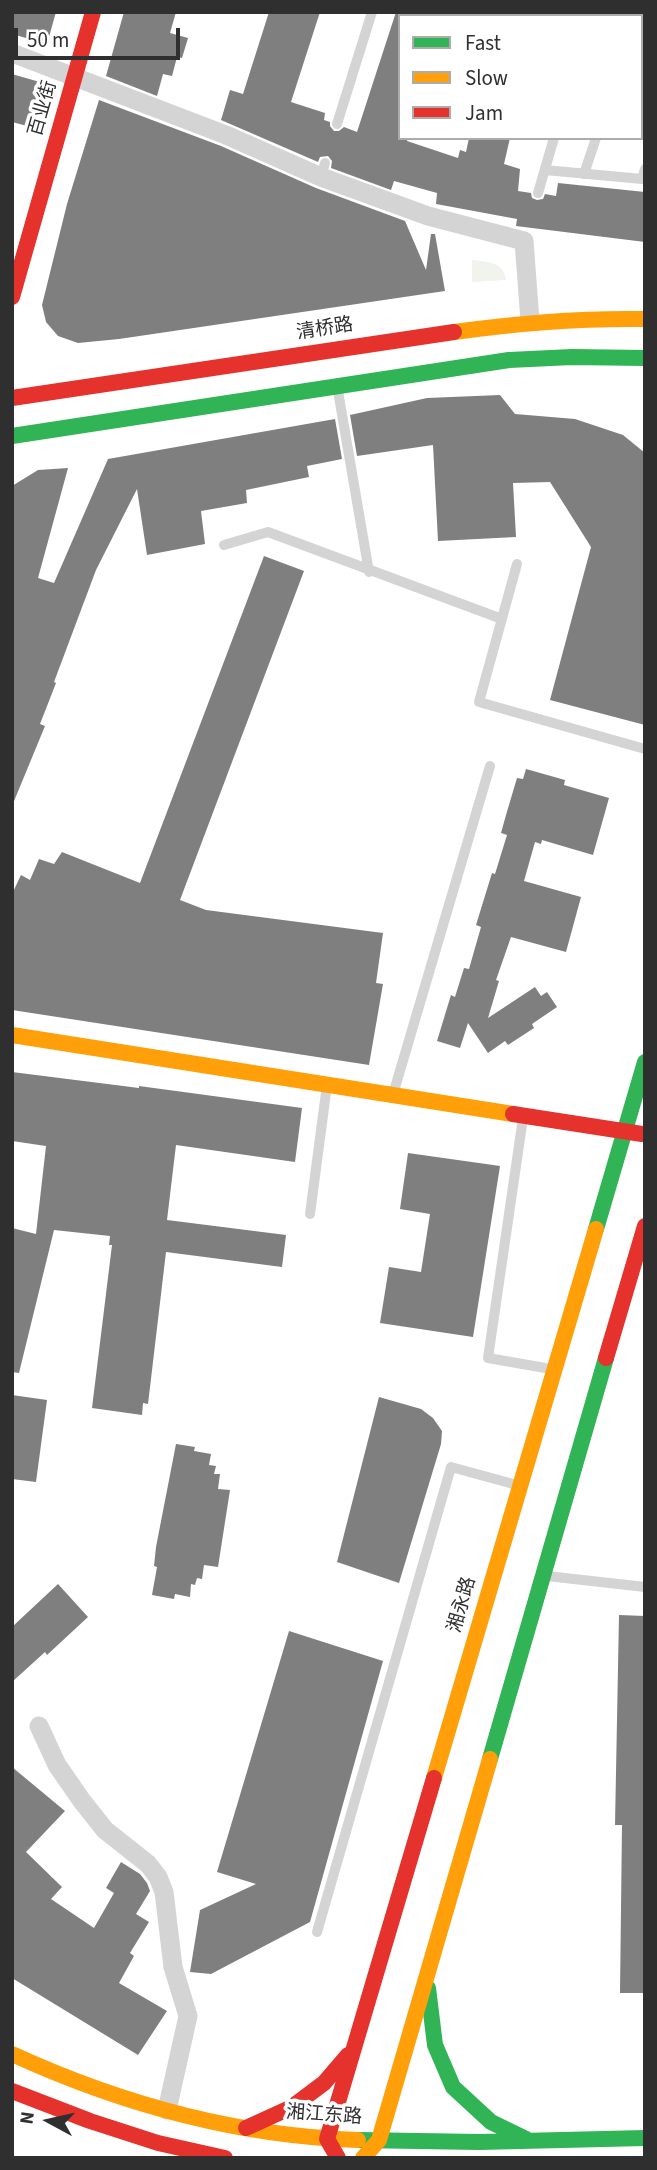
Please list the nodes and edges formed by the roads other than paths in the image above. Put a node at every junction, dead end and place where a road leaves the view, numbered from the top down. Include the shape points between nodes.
1 (93, 12) edge
2 (372, 12) edge
3 (12, 53) edge
4 (75, 76) junction
5 (337, 124) dead end
6 (553, 140) edge
7 (595, 140) edge
8 (545, 170) junction
9 (584, 174) junction
10 (644, 176) edge
11 (538, 193) dead end
12 (12, 297) edge
13 (645, 319) edge
14 (530, 321) junction
15 (641, 360) edge
16 (337, 387) junction
17 (12, 398) edge
18 (12, 436) edge
19 (224, 545) dead end
20 (517, 564) dead end
21 (369, 572) junction
22 (502, 619) junction
23 (645, 749) edge
24 (490, 766) dead end
25 (12, 1035) edge
26 (645, 1062) edge
27 (327, 1085) junction
28 (393, 1095) junction
29 (523, 1116) junction
30 (625, 1132) junction
31 (645, 1135) edge
32 (310, 1214) dead end
33 (645, 1226) edge
34 (555, 1369) junction
35 (520, 1486) junction
36 (543, 1575) junction
37 (645, 1587) edge
38 (39, 1726) dead end
39 (317, 1932) dead end
40 (426, 1977) junction
41 (354, 2048) junction
42 (12, 2053) edge
43 (12, 2091) edge
44 (167, 2110) junction
45 (246, 2129) junction
46 (327, 2138) junction
47 (645, 2138) edge
48 (379, 2140) junction
49 (532, 2141) junction
50 (225, 2158) edge
51 (338, 2158) edge
52 (363, 2158) edge

1 - 4 main road, 百业街
2 - 5 lane
3 - 4 street
4 - 12 main road, 百业街
4 - 14 street via 323,170 428,216 525,235
6 - 8 lane
7 - 9 lane
8 - 9 lane
8 - 11 lane
9 - 10 lane
13 - 14 main road, 清桥路
14 - 17 main road, 清桥路
15 - 16 main road via 509,360
16 - 18 main road
16 - 21 lane
19 - 21 lane via 268,533
20 - 22 lane
21 - 22 lane
22 - 23 lane via 479,702
24 - 28 lane
25 - 27 main road
26 - 30 main road, 湘永路
27 - 28 main road
27 - 32 lane
28 - 29 main road
29 - 30 main road
29 - 34 lane via 488,1358
30 - 31 main road
30 - 34 main road, 湘永路
33 - 36 main road
34 - 35 main road, 湘永路
35 - 39 lane via 451,1467
35 - 41 main road, 湘永路
36 - 37 lane
36 - 40 main road
38 - 44 street via 57,1765 82,1801 105,1830 148,1864 164,1892 173,1967 188,2016
40 - 48 main road
40 - 49 main road via 435,2045 453,2087 491,2122
41 - 45 main road via 324,2083 292,2107
41 - 46 main road, 湘永路
42 - 44 main road, 湘江东路 via 100,2090
43 - 50 main road via 158,2143
44 - 45 main road, 湘江东路
45 - 46 main road, 湘江东路
46 - 48 main road, 湘江东路
46 - 51 main road
47 - 49 main road, 湘江东路
48 - 49 main road, 湘江东路 via 453,2144
48 - 52 main road

